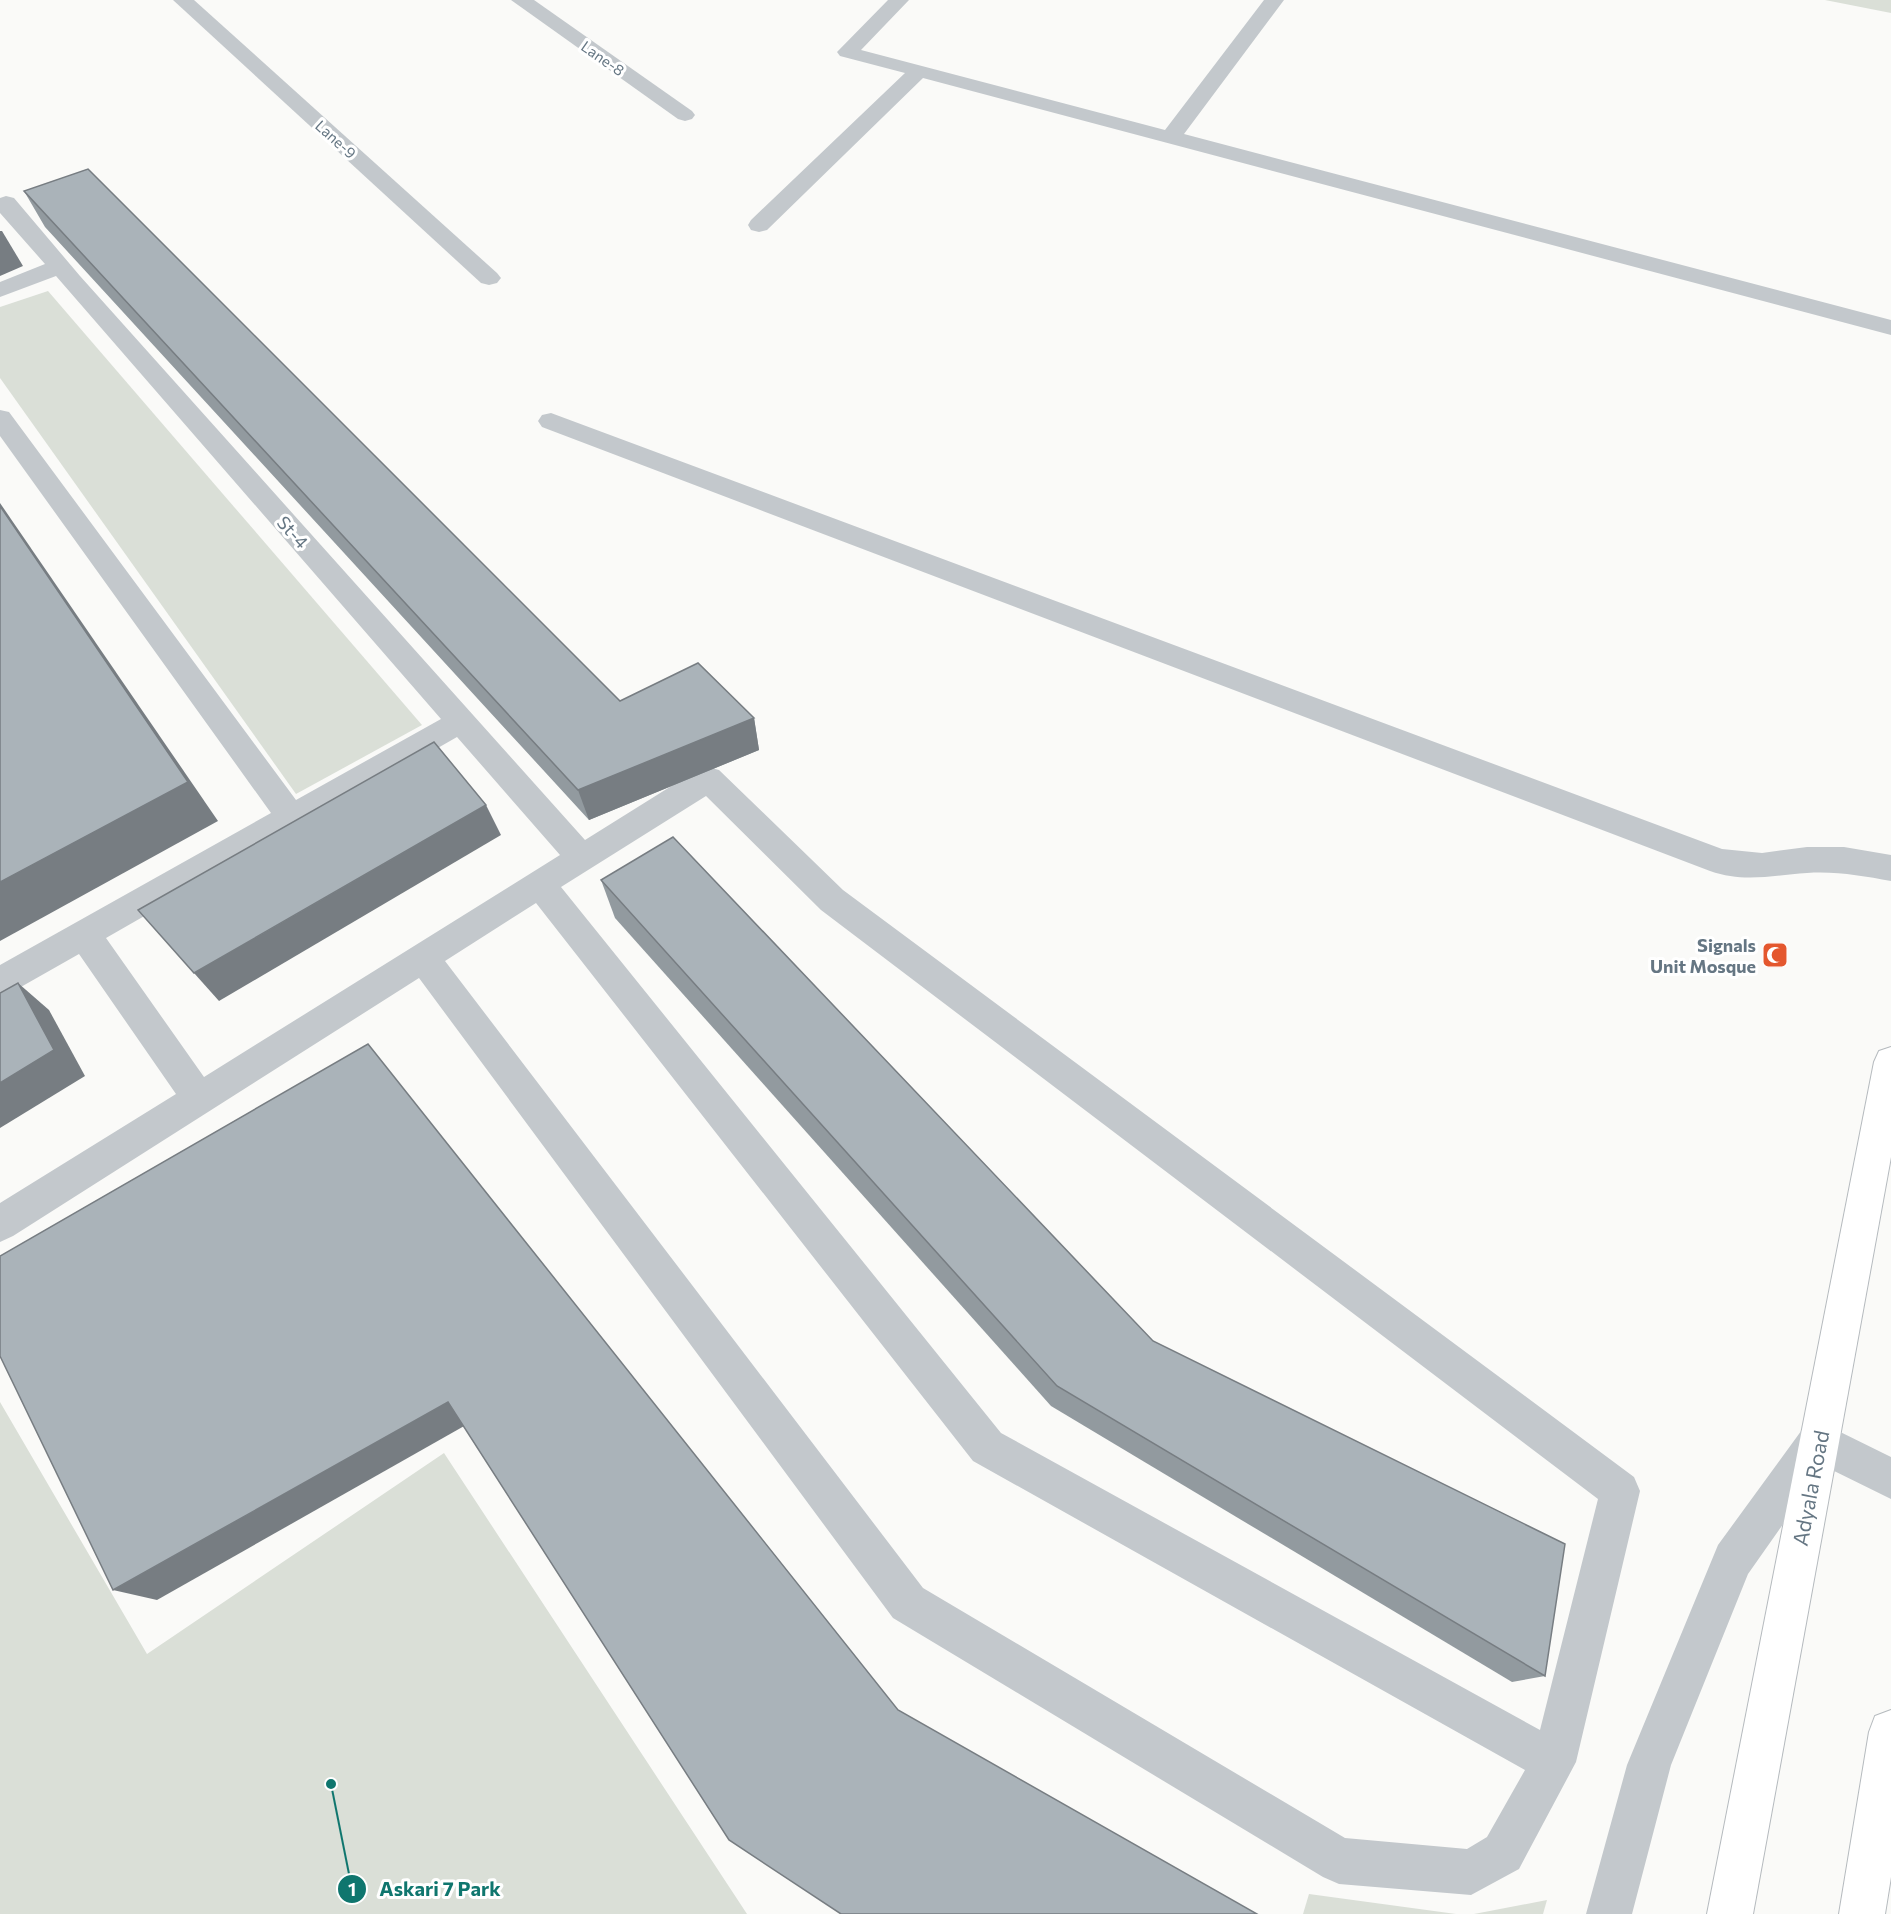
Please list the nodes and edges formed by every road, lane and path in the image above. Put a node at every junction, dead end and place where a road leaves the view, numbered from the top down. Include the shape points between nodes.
1 (183, 0) edge
2 (521, 0) edge
3 (899, 0) edge
4 (1274, 0) edge
5 (919, 71) junction
6 (685, 115) dead end
7 (1170, 138) junction
8 (3, 204) edge
9 (759, 225) dead end
10 (59, 267) junction
11 (489, 278) dead end
12 (0, 290) edge
13 (1891, 328) edge
14 (0, 418) edge
15 (551, 421) dead end
16 (461, 721) junction
17 (291, 817) junction
18 (582, 859) junction
19 (1891, 868) edge
20 (540, 884) junction
21 (84, 934) junction
22 (423, 958) junction
23 (0, 982) edge
24 (1891, 1062) edge
25 (199, 1099) junction
26 (0, 1224) edge
27 (1818, 1441) junction
28 (1891, 1479) edge
29 (1891, 1732) edge
30 (1554, 1762) junction
31 (1609, 1914) edge
32 (1730, 1914) edge
33 (1862, 1914) edge

1 - 11 street, Lane-9
2 - 6 street, Lane-8
3 - 5 street via 847,52
4 - 7 street
5 - 7 street
5 - 9 street
7 - 13 street
8 - 10 street, St-4
10 - 12 street
10 - 16 street, St-4
14 - 17 street
15 - 19 street via 1721,862 1762,866 1844,860
16 - 17 street
16 - 18 street, St-4
17 - 21 street
18 - 20 street
18 - 30 street via 708,779 832,900 1620,1491
20 - 22 street
20 - 30 street via 987,1447
21 - 23 street
21 - 25 street
22 - 25 street
22 - 30 street via 908,1603 1340,1861 1471,1872 1503,1853
24 - 27 main road, Adyala Road
25 - 26 street
27 - 28 street
27 - 31 street via 1733,1560 1649,1765
27 - 32 main road, Adyala Road
29 - 33 main road

